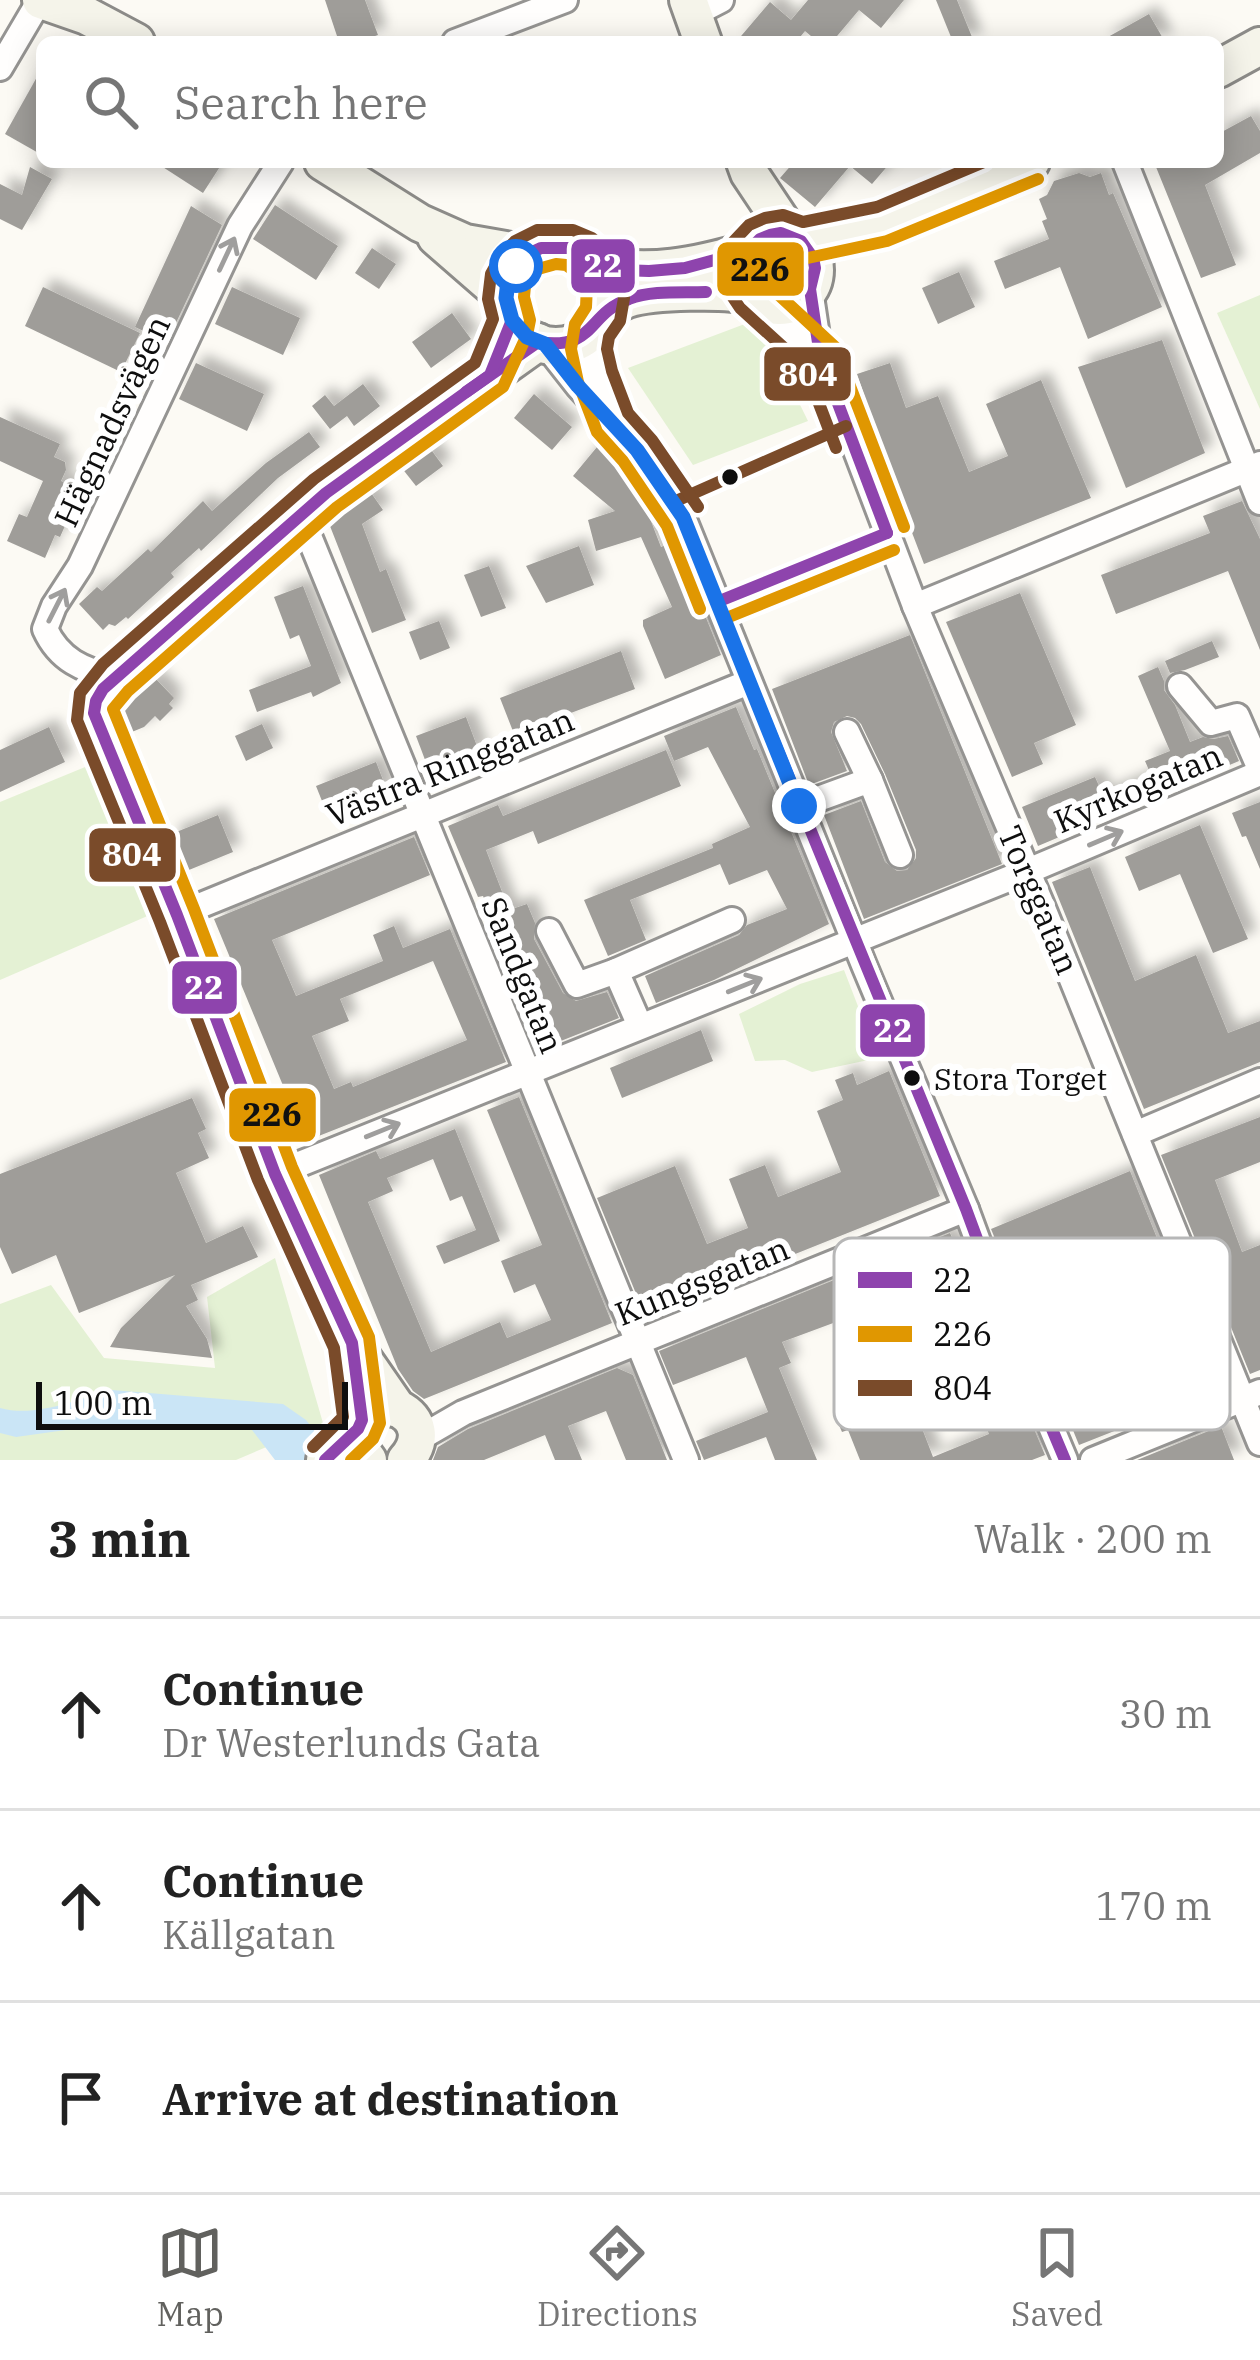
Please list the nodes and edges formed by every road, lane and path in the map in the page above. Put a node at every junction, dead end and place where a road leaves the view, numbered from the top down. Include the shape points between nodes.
1 (41, 0) edge
2 (565, 0) edge
3 (125, 36) edge
4 (471, 36) edge
5 (1260, 46) edge
6 (1224, 66) edge
7 (0, 68) edge
8 (277, 168) edge
9 (332, 168) edge
10 (747, 168) edge
11 (748, 168) edge
12 (1016, 168) edge
13 (1128, 168) edge
14 (420, 223) junction
15 (882, 224) junction
16 (796, 238) junction
17 (750, 248) junction
18 (528, 254) junction
19 (595, 264) junction
20 (812, 284) junction
21 (757, 299) junction
22 (597, 322) junction
23 (525, 326) junction
24 (820, 356) junction
25 (612, 423) junction
26 (1253, 466) edge
27 (1260, 502) edge
28 (300, 514) junction
29 (915, 606) junction
30 (115, 678) junction
31 (748, 682) junction
32 (1180, 686) dead end
33 (847, 732) dead end
34 (1260, 771) edge
35 (870, 780) junction
36 (799, 806) junction
37 (423, 812) junction
38 (900, 855) dead end
39 (1028, 871) junction
40 (177, 915) junction
41 (732, 920) dead end
42 (549, 931) dead end
43 (854, 941) junction
44 (616, 971) junction
45 (640, 1026) junction
46 (526, 1072) junction
47 (1260, 1082) edge
48 (1136, 1134) junction
49 (275, 1174) junction
50 (966, 1209) junction
51 (895, 1238) edge
52 (977, 1238) edge
53 (1182, 1238) edge
54 (834, 1263) edge
55 (352, 1343) junction
56 (638, 1343) junction
57 (1230, 1348) edge
58 (1251, 1396) edge
59 (1052, 1430) edge
60 (1167, 1430) edge
61 (410, 1439) edge
62 (1260, 1443) edge
63 (349, 1444) edge
64 (686, 1460) edge
65 (1065, 1460) edge
66 (1093, 1460) edge

1 - 3 street
1 - 7 street
2 - 4 street
5 - 6 street
30 -> 8 street, Hägnadsvägen via 69,661 45,629 240,226
9 - 14 street
10 - 17 street
11 - 16 street
12 - 15 street
13 - 26 street
14 - 18 street via 465,243
14 - 23 street
15 - 16 street
15 - 20 street
16 - 17 street via 770,235
16 - 20 street via 813,258
17 - 19 street via 667,269
17 - 21 street via 744,282
18 - 19 street via 571,248
18 - 23 street via 508,281
19 - 22 street via 606,297
20 - 21 street via 794,303
20 - 24 street, Torggatan
21 - 22 street via 726,291 633,297
21 - 24 street, Torggatan
22 - 23 street via 562,345
22 - 25 street via 589,350
23 - 25 street
23 - 28 street via 490,375
24 - 29 street, Torggatan
25 - 31 street via 683,517
26 - 27 street
26 - 29 street
28 - 30 street
28 - 37 street, Sandgatan
29 - 39 street, Torggatan
30 - 40 street via 94,713
31 - 36 street
31 - 37 street, Västra Ringgatan
32 - 34 street, Kyrkogatan via 1211,723 1237,716
33 - 35 street
39 -> 34 street, Kyrkogatan
35 - 36 street
35 - 38 street
36 - 43 street
37 - 40 street, Västra Ringgatan
37 - 46 street, Sandgatan
39 - 43 street, Kyrkogatan
39 - 48 street, Torggatan
40 - 49 street
41 - 44 street
42 - 44 street via 577,985
45 -> 43 street, Kyrkogatan
43 - 50 street
44 - 45 street
45 - 46 street, Kyrkogatan
49 -> 46 street, Kyrkogatan
46 - 56 street, Sandgatan
47 - 48 street
48 - 53 street, Torggatan
49 - 55 street
50 - 51 street, Kungsgatan
50 - 52 street
54 - 56 street, Kungsgatan
55 - 61 street
55 - 63 street
56 - 61 street, Kungsgatan
56 - 64 street, Sandgatan
57 - 58 street, Torggatan
58 - 62 street, Torggatan
59 - 65 street
60 - 66 street
61 - 63 street via 377,1408

